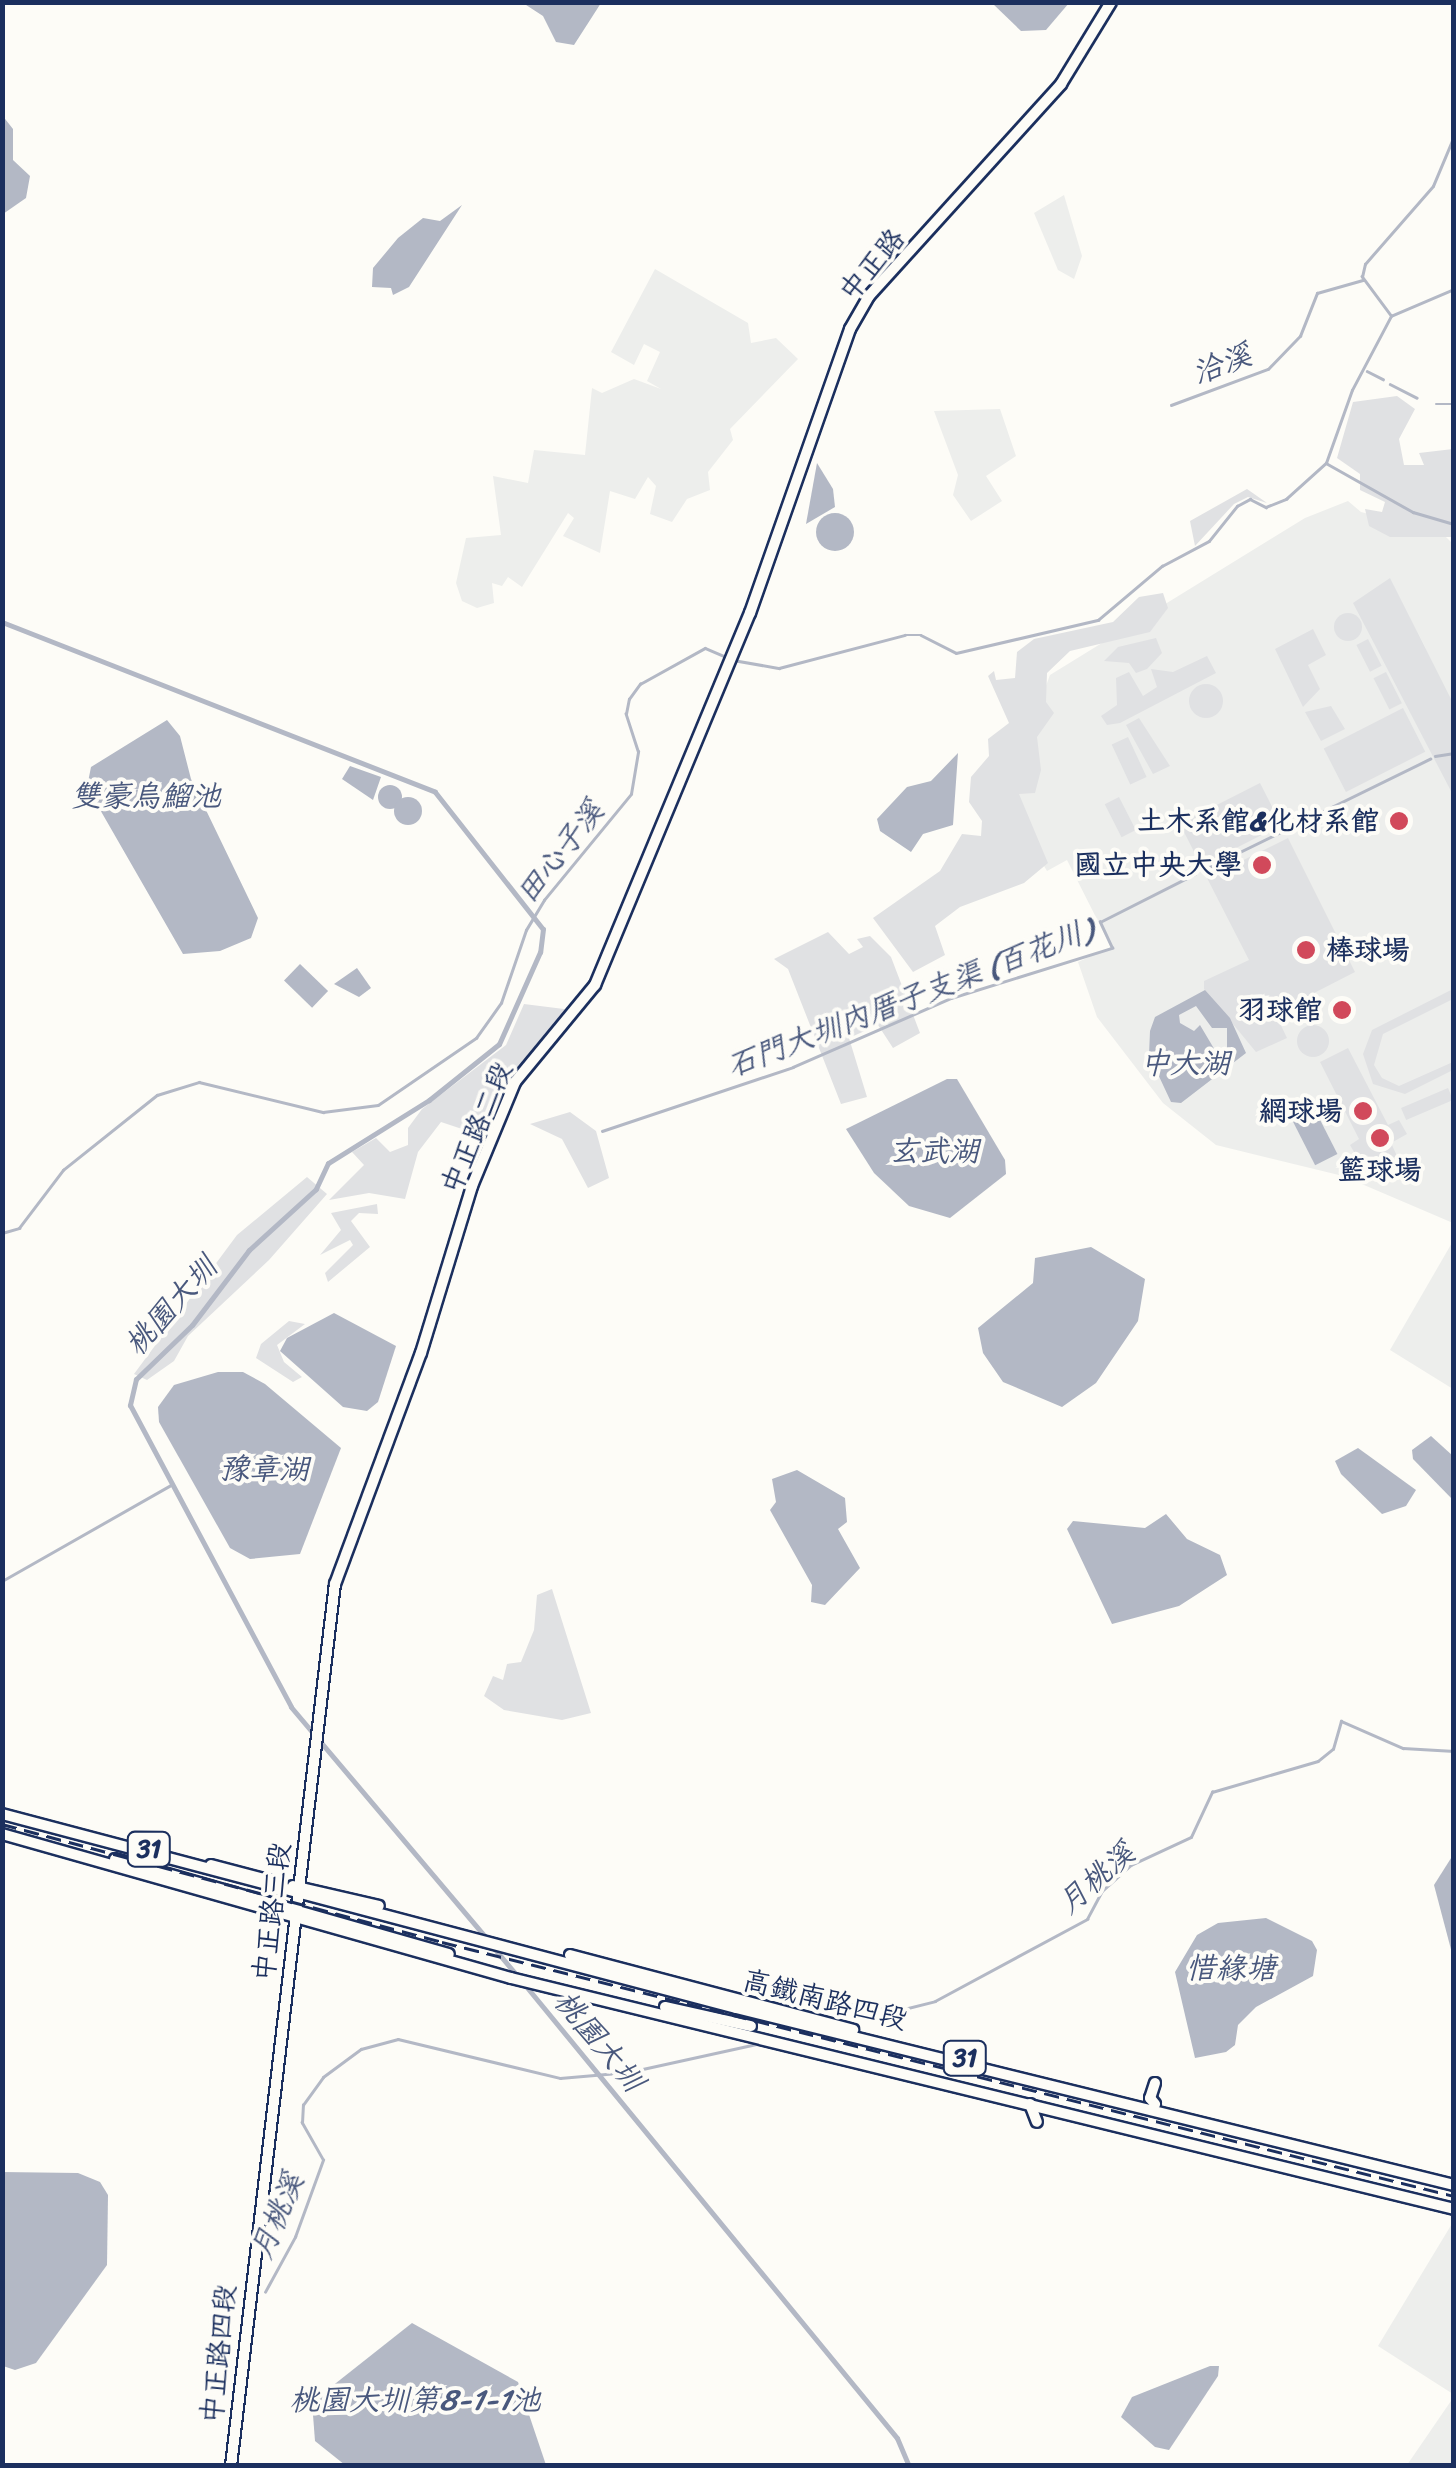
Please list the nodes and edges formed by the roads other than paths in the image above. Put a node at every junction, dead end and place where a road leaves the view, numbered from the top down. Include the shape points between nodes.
1 (1111, 2) edge
2 (733, 656) joint
3 (335, 1584) joint
4 (2, 1811) edge
5 (2, 1831) edge
6 (36, 1844) junction
7 (57, 1844) junction
8 (297, 1890) junction
9 (294, 1912) junction
10 (484, 1935) junction
11 (517, 1976) junction
12 (624, 1977) junction
13 (655, 1978) junction
14 (605, 1994) junction
15 (626, 2005) junction
16 (843, 2028) junction
17 (794, 2036) junction
18 (768, 2037) junction
19 (877, 2044) junction
20 (1155, 2083) dead end
21 (1062, 2087) junction
22 (1054, 2103) junction
23 (1127, 2103) junction
24 (1030, 2104) junction
25 (1155, 2104) junction
26 (1121, 2119) junction
27 (1037, 2122) dead end
28 (1257, 2131) junction
29 (1225, 2143) junction
30 (1282, 2144) junction
31 (1253, 2156) junction
32 (1447, 2180) edge
33 (1424, 2199) junction
34 (1454, 2206) edge
35 (252, 2246) joint
36 (231, 2466) edge

1 - 2 main road, 中正路 via 1063,81 861,309
2 - 3 main road, 中正路二段 via 595,985 515,1082
3 - 8 main road, 中正路三段
4 - 8 main road, 31
5 - 6 main road, 31
5 - 7 main road, 31
6 - 7 main road
6 - 9 main road, 31
7 - 9 main road, 31
8 - 9 main road, 中正路三段
8 - 10 main road, 高鐵南路四段 / 31
9 - 11 main road, 高鐵南路四段 / 31
9 - 35 main road, 中正路三段
10 - 12 main road, 高鐵南路四段 / 31
10 - 13 main road, 高鐵南路四段 / 31
11 - 14 main road, 高鐵南路四段 / 31
11 - 15 main road, 高鐵南路四段 / 31
12 - 13 main road
12 - 19 main road, 高鐵南路四段 / 31
13 - 16 main road, 高鐵南路四段 / 31
14 - 15 main road
14 - 17 main road, 高鐵南路四段 / 31
15 - 18 main road, 高鐵南路四段 / 31
16 - 19 main road
16 - 25 main road, 高鐵南路四段 / 31
17 - 18 main road
17 - 22 main road, 高鐵南路四段 / 31
18 - 24 main road, 高鐵南路四段 / 31
19 - 21 main road, 高鐵南路四段 / 31
20 - 25 main road
21 - 22 main road
21 - 23 main road, 高鐵南路四段 / 31
22 - 26 main road, 高鐵南路四段 / 31
23 - 26 main road
23 - 30 main road, 高鐵南路四段 / 31
24 - 27 main road
24 - 31 main road, 高鐵南路四段 / 31
25 - 28 main road, 高鐵南路四段 / 31
26 - 29 main road, 高鐵南路四段 / 31
28 - 30 main road
28 - 32 main road, 高鐵南路四段 / 31
29 - 31 main road
29 - 33 main road, 高鐵南路四段 / 31
30 - 32 main road, 高鐵南路四段 / 31
31 - 33 main road, 高鐵南路四段 / 31
33 - 34 main road, 31
35 - 36 main road, 中正路四段

